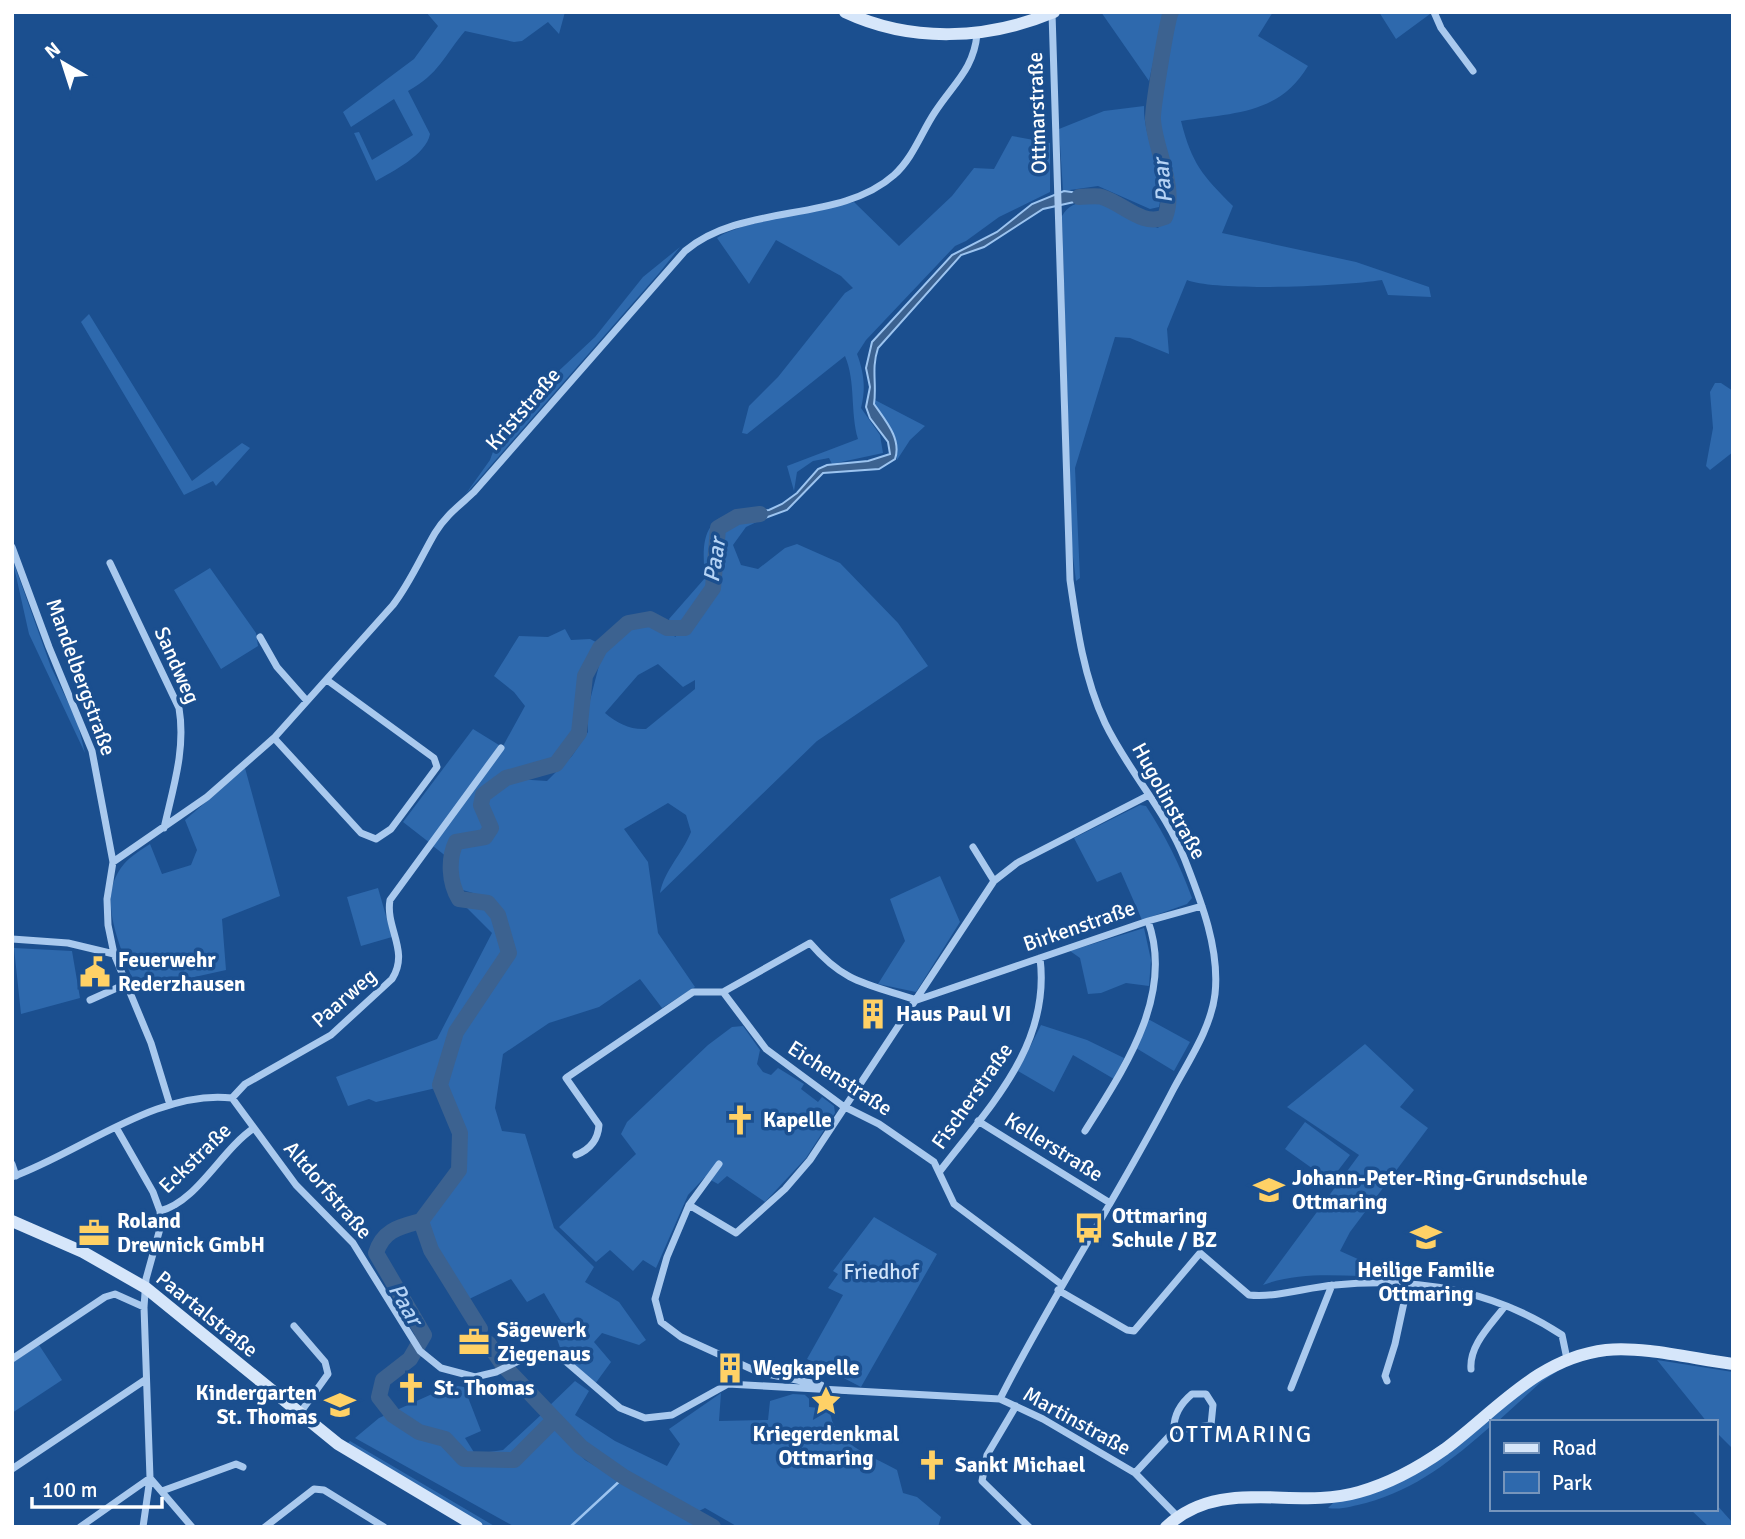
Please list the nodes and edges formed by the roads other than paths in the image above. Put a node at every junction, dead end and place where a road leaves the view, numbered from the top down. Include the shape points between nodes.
1 (845, 12) edge
2 (1434, 12) edge
3 (1053, 13) edge
4 (977, 34) junction
5 (1473, 71) dead end
6 (1058, 212) joint
7 (12, 547) edge
8 (110, 563) dead end
9 (260, 636) dead end
10 (327, 680) junction
11 (307, 701) junction
12 (274, 738) junction
13 (501, 748) dead end
14 (1149, 795) junction
15 (164, 828) junction
16 (972, 847) dead end
17 (113, 862) junction
18 (994, 881) junction
19 (1202, 906) junction
20 (1148, 921) junction
21 (12, 939) edge
22 (114, 954) junction
23 (1040, 957) junction
24 (128, 983) junction
25 (723, 992) junction
26 (90, 1000) dead end
27 (917, 1000) junction
28 (232, 1098) junction
29 (170, 1105) junction
30 (843, 1106) junction
31 (978, 1121) junction
32 (254, 1128) junction
33 (117, 1129) junction
34 (1085, 1131) dead end
35 (576, 1155) dead end
36 (12, 1164) edge
37 (719, 1164) dead end
38 (940, 1171) junction
39 (14, 1176) edge
40 (1110, 1203) junction
41 (690, 1205) junction
42 (160, 1212) junction
43 (12, 1221) edge
44 (1408, 1284) junction
45 (1332, 1285) junction
46 (1060, 1287) junction
47 (146, 1288) junction
48 (1505, 1306) junction
49 (144, 1307) junction
50 (294, 1326) dead end
51 (12, 1359) edge
52 (1567, 1359) junction
53 (1733, 1364) edge
54 (1471, 1369) dead end
55 (145, 1380) junction
56 (1387, 1381) dead end
57 (774, 1385) joint
58 (1291, 1388) dead end
59 (835, 1390) junction
60 (1000, 1399) junction
61 (1016, 1406) junction
62 (299, 1415) junction
63 (1174, 1431) junction
64 (243, 1467) dead end
65 (12, 1469) edge
66 (1135, 1474) junction
67 (150, 1478) junction
68 (162, 1491) junction
69 (1177, 1516) junction
70 (475, 1525) edge
71 (80, 1527) edge
72 (143, 1527) edge
73 (192, 1527) edge
74 (265, 1527) edge
75 (384, 1527) edge
76 (1029, 1527) edge
77 (1166, 1527) edge

1 - 4 main road via 899,30
2 - 5 street
3 - 4 main road
3 - 6 street, Ottmarstraße
4 - 10 street, Kriststraße via 965,74 935,111 909,156 883,184 852,198 720,230 685,251 449,515 409,584
6 - 14 street, Hugolinstraße via 1070,580 1081,652 1106,725
7 - 17 street, Mandelbergstraße via 92,751
8 - 15 street, Sandweg via 179,708 183,729
9 - 11 street via 277,667
10 - 11 street, Kriststraße
10 - 12 street via 434,758 437,768 391,830 376,839 361,832
11 - 12 street, Kriststraße
12 - 15 street, Kriststraße
13 - 28 street, Paarweg via 390,900 400,954 392,979 331,1035 245,1084
14 - 18 street via 1017,863
14 - 19 street, Hugolinstraße via 1184,857
15 - 17 street, Kriststraße
16 - 18 street
17 - 22 street, Mandelbergstraße via 107,900
18 - 27 street
19 - 20 street, Birkenstraße
19 - 40 street, Hugolinstraße via 1215,973 1210,1013
20 - 23 street, Birkenstraße
20 - 34 street via 1157,966 1152,995 1131,1055
21 - 22 street via 68,943
22 - 24 street, Mandelbergstraße
23 - 27 street, Birkenstraße
23 - 31 street, Fischerstraße via 1041,1008 1033,1036
24 - 26 street
24 - 29 street, Mandelbergstraße
25 - 27 street via 810,943 838,972
25 - 30 street, Eichenstraße via 766,1049
25 - 35 street via 693,992 566,1078 599,1125 598,1135 586,1151
27 - 30 street
28 - 29 street via 210,1096
28 - 32 street, Altdorfstraße
29 - 33 street
30 - 38 street, Eichenstraße via 921,1152
30 - 41 street via 802,1170 736,1233
31 - 38 street, Fischerstraße
31 - 40 street, Kellerstraße
32 - 42 street, Eckstraße via 228,1149 186,1197
32 - 57 street, Altdorfstraße via 296,1185 353,1243 420,1351 441,1368 475,1377 533,1354 548,1353 620,1408 645,1418 671,1415 728,1384
33 - 39 street
33 - 42 street, Eckstraße
36 - 39 street
37 - 41 street
38 - 46 street, Eichenstraße via 954,1204
40 - 46 street, Hugolinstraße
41 - 59 street via 658,1284 656,1312 661,1322 693,1343 758,1372
42 - 47 street, Eckstraße
43 - 47 main road, Paartalstraße via 83,1252
44 - 45 street
44 - 48 street via 1450,1287
44 - 56 street
45 - 46 street, Eichenstraße via 1249,1295 1200,1253 1134,1331
45 - 58 street
46 - 60 street, Hugolinstraße
47 - 49 street, Eckstraße
47 - 62 main road, Paartalstraße
48 - 52 street via 1562,1335
48 - 54 street via 1476,1345
49 - 51 street via 115,1294 105,1297
49 - 55 street, Eckstraße
50 - 62 street via 325,1362 328,1374
52 - 53 main road via 1609,1350
52 - 69 main road via 1516,1390 1437,1454 1380,1486 1321,1499 1227,1497
55 - 65 street
55 - 67 street, Eckstraße
57 - 59 street, Martinstraße
59 - 60 street, Martinstraße
60 - 61 street, Martinstraße
61 - 66 street, Martinstraße
61 - 76 street via 987,1455 982,1481
62 - 70 main road, Paartalstraße via 356,1457
63 - 63 street via 1210,1425 1213,1405 1206,1395 1192,1394 1181,1404
63 - 66 street
64 - 68 street via 236,1464
66 - 69 street, Martinstraße
67 - 68 street
67 - 71 street
67 - 72 street, Eckstraße
68 - 73 street
69 - 77 main road
74 - 75 street via 314,1489 324,1490

